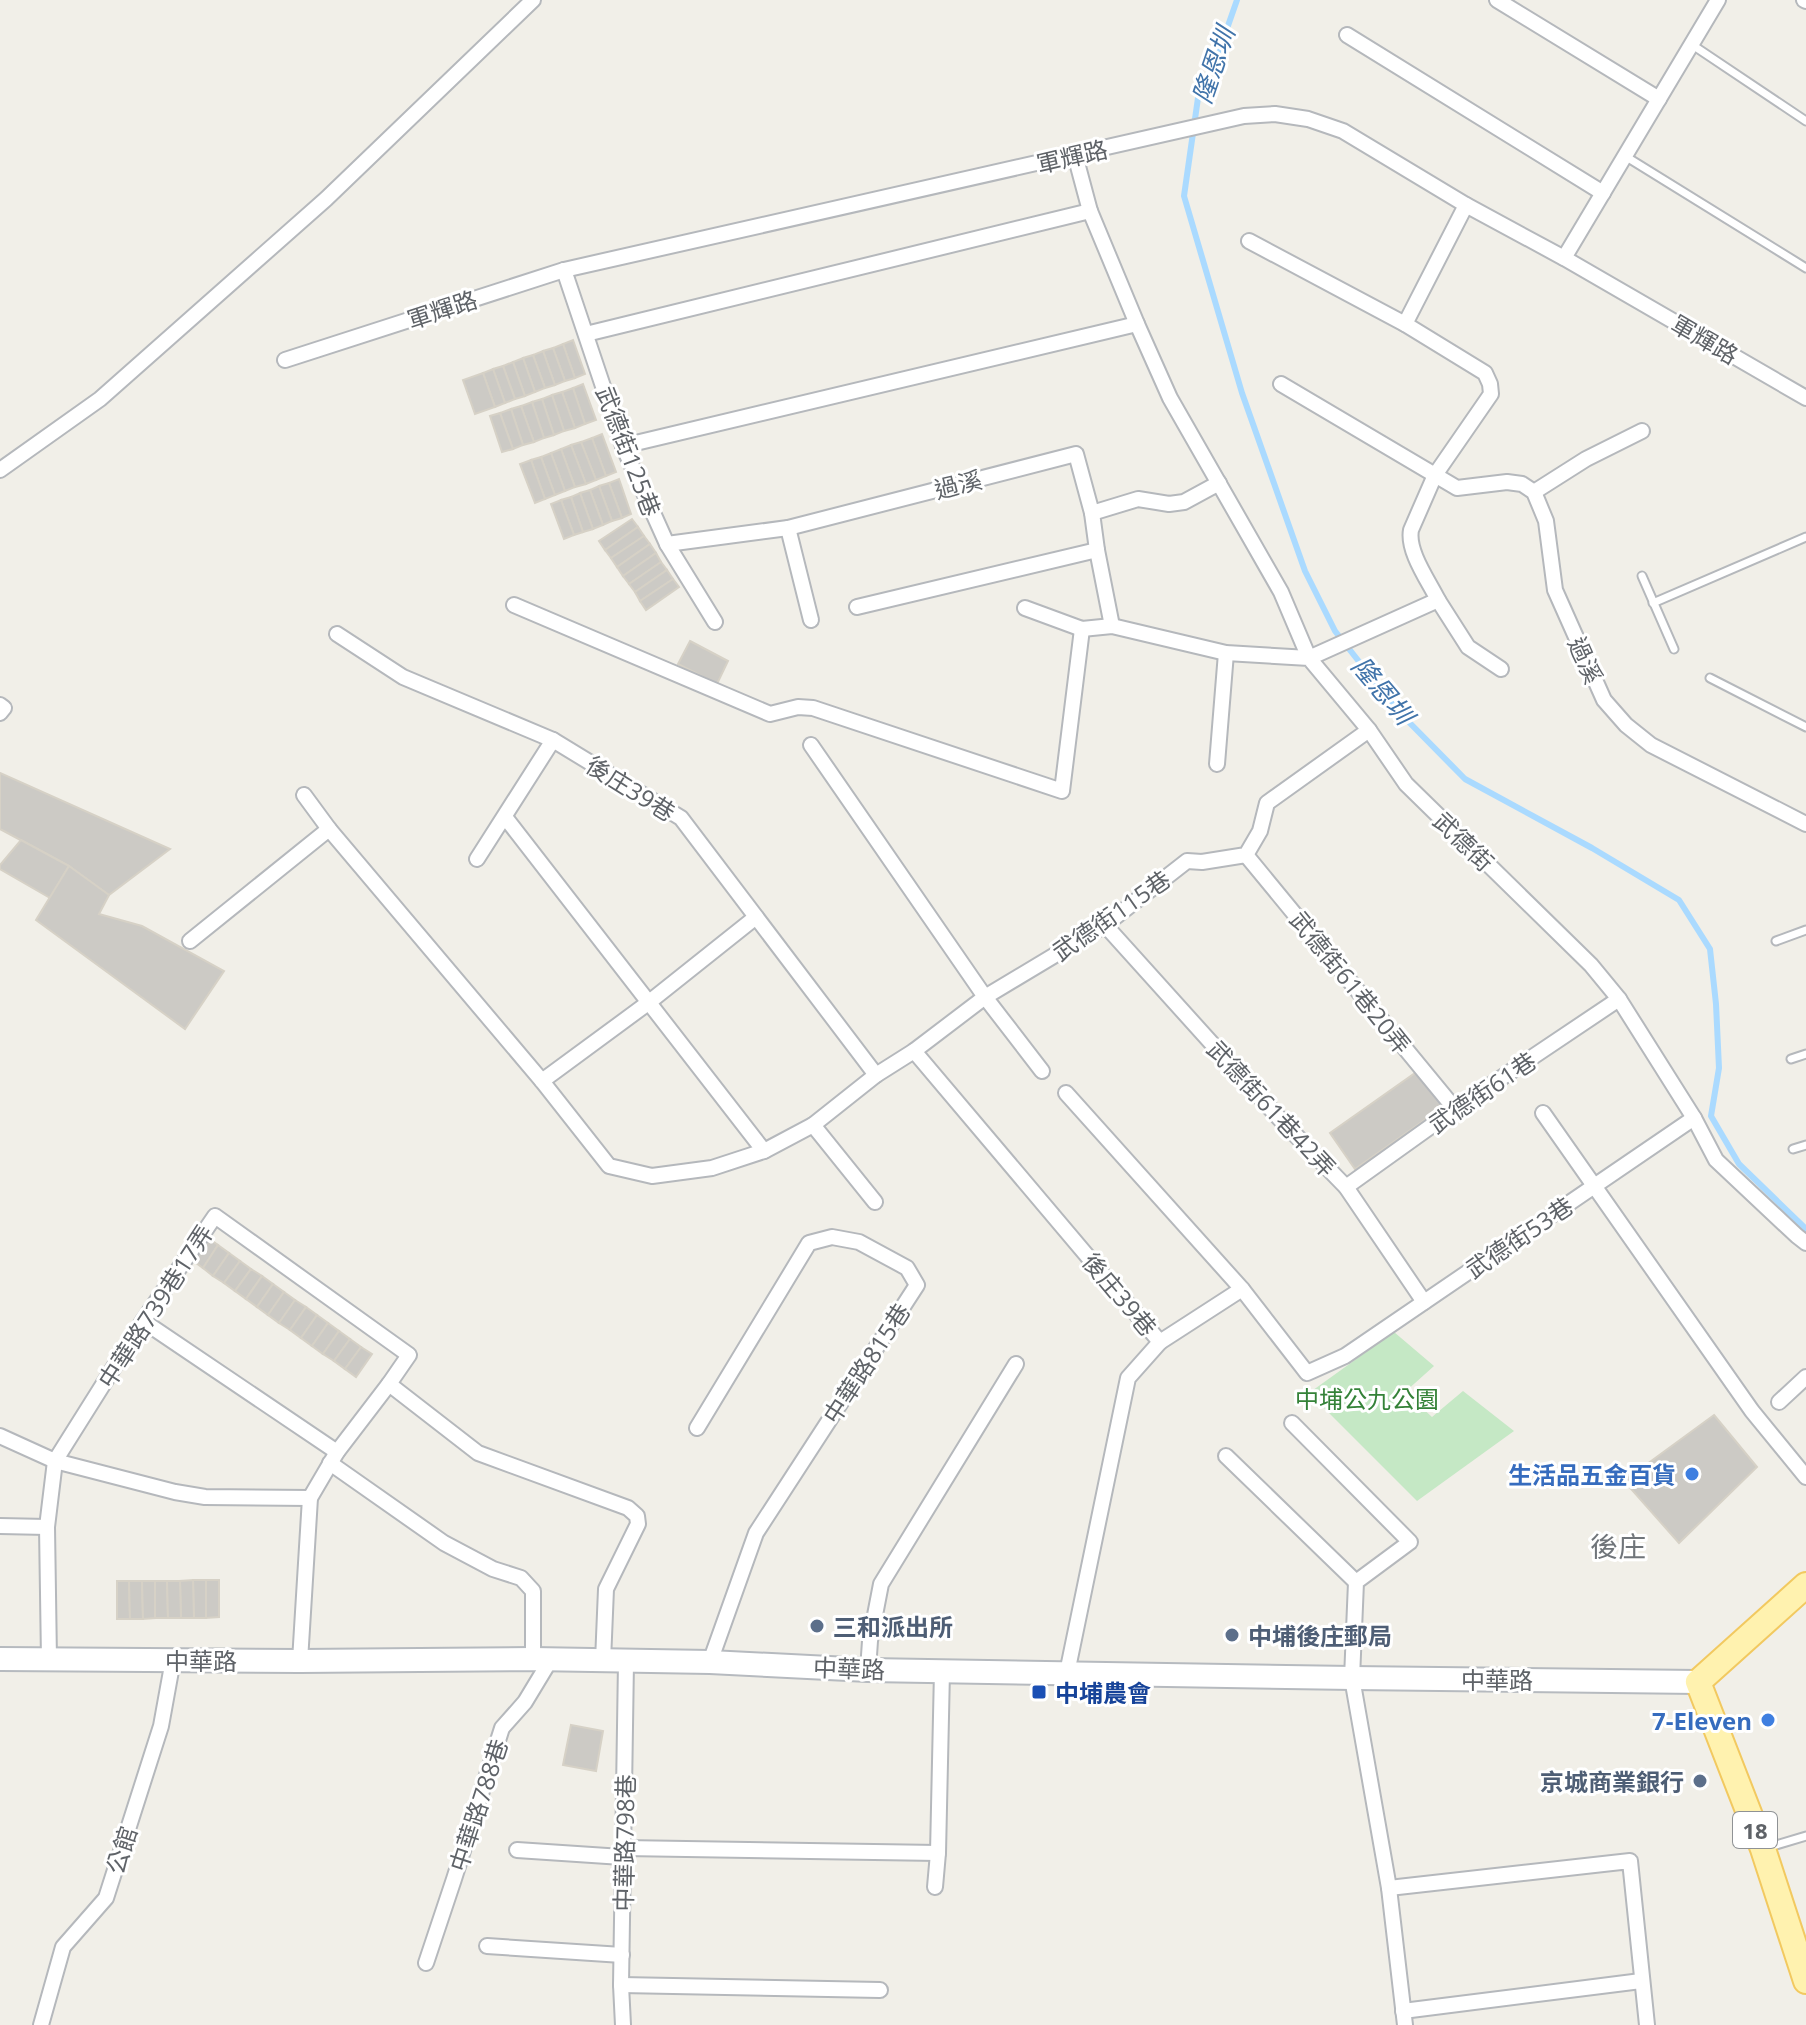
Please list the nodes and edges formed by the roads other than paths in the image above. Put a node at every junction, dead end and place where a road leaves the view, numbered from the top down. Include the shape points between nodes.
1 (533, 0) edge
2 (1497, 0) edge
3 (1718, 0) edge
4 (1347, 35) dead end
5 (1691, 44) junction
6 (1659, 99) junction
7 (1806, 121) edge
8 (1075, 155) junction
9 (1625, 156) junction
10 (1603, 193) junction
11 (1466, 205) junction
12 (1090, 211) junction
13 (1249, 241) dead end
14 (1564, 258) junction
15 (1806, 268) edge
16 (564, 270) junction
17 (1137, 324) junction
18 (1405, 324) junction
19 (586, 334) junction
20 (285, 360) dead end
21 (1281, 384) dead end
22 (1806, 398) edge
23 (1642, 431) dead end
24 (623, 446) junction
25 (0, 470) edge
26 (1435, 475) junction
27 (1219, 483) junction
28 (1534, 492) junction
29 (1092, 513) junction
30 (788, 528) junction
31 (1806, 537) edge
32 (667, 544) junction
33 (1097, 550) junction
34 (1642, 576) dead end
35 (1438, 600) junction
36 (1653, 603) junction
37 (514, 605) dead end
38 (857, 607) dead end
39 (1025, 608) dead end
40 (811, 620) dead end
41 (715, 622) dead end
42 (1112, 626) junction
43 (1082, 629) junction
44 (337, 634) dead end
45 (1674, 649) dead end
46 (1226, 653) junction
47 (1309, 658) junction
48 (1501, 669) dead end
49 (1710, 678) dead end
50 (0, 705) edge
51 (0, 713) edge
52 (1806, 727) edge
53 (1369, 730) junction
54 (553, 740) junction
55 (811, 745) dead end
56 (1217, 764) dead end
57 (304, 795) dead end
58 (505, 817) junction
59 (1806, 824) edge
60 (329, 829) junction
61 (1246, 855) junction
62 (477, 859) dead end
63 (756, 917) junction
64 (1105, 925) junction
65 (1806, 930) edge
66 (190, 941) dead end
67 (1776, 941) dead end
68 (985, 997) junction
69 (1619, 999) junction
70 (648, 1003) junction
71 (914, 1051) junction
72 (1806, 1054) edge
73 (1791, 1059) dead end
74 (1042, 1071) dead end
75 (876, 1075) junction
76 (542, 1081) junction
77 (1066, 1093) dead end
78 (1455, 1109) junction
79 (1543, 1113) dead end
80 (1694, 1118) junction
81 (813, 1125) junction
82 (1806, 1145) edge
83 (1793, 1149) dead end
84 (764, 1151) junction
85 (1594, 1186) junction
86 (1346, 1187) junction
87 (875, 1202) dead end
88 (1806, 1243) edge
89 (1242, 1289) junction
90 (1424, 1302) junction
91 (143, 1321) junction
92 (1160, 1342) junction
93 (1016, 1364) dead end
94 (1806, 1377) edge
95 (389, 1384) junction
96 (1779, 1402) dead end
97 (1292, 1423) dead end
98 (697, 1428) dead end
99 (0, 1436) edge
100 (1226, 1456) dead end
101 (333, 1458) junction
102 (55, 1461) junction
103 (1806, 1477) edge
104 (310, 1498) junction
105 (0, 1526) edge
106 (47, 1527) junction
107 (1356, 1582) junction
108 (1806, 1585) edge
109 (0, 1659) edge
110 (542, 1659) junction
111 (49, 1660) junction
112 (173, 1660) junction
113 (300, 1661) junction
114 (603, 1661) junction
115 (626, 1662) junction
116 (710, 1662) junction
117 (868, 1670) junction
118 (942, 1671) junction
119 (1067, 1673) junction
120 (1352, 1678) junction
121 (1698, 1682) junction
122 (1806, 1836) edge
123 (1763, 1849) junction
124 (517, 1850) dead end
125 (623, 1852) junction
126 (938, 1853) junction
127 (935, 1887) dead end
128 (1389, 1888) junction
129 (487, 1946) dead end
130 (622, 1955) junction
131 (426, 1963) dead end
132 (1641, 1981) junction
133 (1806, 1981) edge
134 (621, 1985) junction
135 (880, 1990) dead end
136 (1404, 2018) edge
137 (41, 2025) edge
138 (623, 2025) edge
139 (1647, 2025) edge

1 - 25 street via 326,199 100,399
2 - 6 street
3 - 5 street
4 - 10 street
5 - 6 street
5 - 7 lane
6 - 9 street
8 - 11 street, 軍輝路 via 1244,116 1275,114 1343,131
8 - 12 street, 武德街
8 - 16 street, 軍輝路
9 - 10 street
9 - 15 lane
10 - 14 street
11 - 14 street, 軍輝路
11 - 18 street
12 - 17 street, 武德街
12 - 19 street
13 - 18 street
14 - 22 street, 軍輝路
16 - 19 street, 武德街125巷
16 - 20 street, 軍輝路
17 - 24 street
17 - 27 street, 武德街 via 1170,398
18 - 26 street via 1485,373 1490,384 1491,394
19 - 24 street, 武德街125巷
21 - 26 street
23 - 28 street
24 - 32 street, 武德街125巷
26 - 28 street via 1457,488 1507,482
26 - 35 street via 1409,539
27 - 29 street via 1184,502 1138,499
27 - 47 street, 武德街 via 1281,592
28 - 59 street, 過溪 via 1546,521 1555,590 1604,700 1651,745
29 - 30 street, 過溪 via 1076,454
29 - 33 street, 過溪
30 - 32 street, 過溪
30 - 40 street
31 - 36 lane
32 - 41 street, 武德街125巷
33 - 38 street
33 - 42 street, 過溪
34 - 36 lane
35 - 47 street
35 - 48 street via 1468,647
36 - 45 lane
37 - 43 street via 770,714 813,708 1062,791
39 - 43 street
42 - 43 street
42 - 46 street
44 - 54 street, 後庄39巷 via 403,677
46 - 47 street
46 - 56 street
47 - 53 street, 武德街
49 - 52 lane
50 - 51 street
53 - 61 street via 1267,803
53 - 69 street, 武德街 via 1406,784 1591,965
54 - 58 street
54 - 63 street, 後庄39巷 via 681,818
55 - 68 street
57 - 60 street
58 - 62 street
58 - 70 street
60 - 66 street
60 - 76 street
61 - 64 street, 武德街115巷 via 1187,861
61 - 78 street, 武德街61巷20弄
63 - 70 street
63 - 75 street, 後庄39巷
64 - 68 street, 武德街115巷
64 - 86 street, 武德街61巷42弄
65 - 67 lane
68 - 71 street, 武德街115巷
68 - 74 street
69 - 78 street, 武德街61巷
69 - 80 street, 武德街
70 - 76 street
70 - 84 street
71 - 75 street
71 - 92 street, 後庄39巷
72 - 73 lane
75 - 81 street
76 - 84 street via 609,1166 652,1176 712,1168
77 - 89 street
78 - 86 street, 武德街61巷
79 - 85 street
80 - 85 street, 武德街53巷
80 - 88 street, 武德街 via 1716,1160
81 - 84 street
81 - 87 street
82 - 83 lane
85 - 90 street, 武德街53巷
85 - 103 street via 1752,1411
86 - 90 street, 武德街61巷42弄
89 - 90 street, 武德街53巷 via 1307,1373 1345,1356
89 - 92 street
91 - 95 street, 中華路739巷17弄 via 215,1216 409,1355
91 - 101 street
91 - 102 street, 中華路739巷17弄
92 - 119 street, 後庄39巷 via 1128,1378
93 - 117 street via 881,1584
94 - 96 street
95 - 101 street
95 - 114 street via 478,1453 628,1508 637,1516 638,1524 606,1589
97 - 107 street via 1410,1542
98 - 116 street, 中華路815巷 via 809,1243 832,1237 859,1242 907,1268 917,1285 756,1533
99 - 102 street
100 - 107 street
101 - 104 street
101 - 110 street via 444,1543 521,1578 533,1591
102 - 104 street via 205,1497
102 - 106 street, 中華路739巷17弄
104 - 113 street
105 - 106 street
106 - 111 street, 中華路739巷17弄
107 - 120 street
108 - 121 main road
109 - 111 main road, 中華路
110 - 113 main road, 中華路
110 - 114 main road, 中華路
110 - 131 street, 中華路788巷 via 525,1702 502,1728
111 - 112 main road, 中華路
112 - 113 main road, 中華路
112 - 137 street, 公館 via 161,1726 106,1898 63,1947
114 - 115 main road, 中華路
115 - 116 main road, 中華路
115 - 125 street, 中華路798巷
116 - 117 main road, 中華路
117 - 118 main road, 中華路
118 - 119 main road, 中華路
118 - 126 street
119 - 120 main road, 中華路
120 - 121 main road, 中華路
120 - 128 street
121 - 123 main road, 18
122 - 123 lane
123 - 133 main road, 18
124 - 125 street
125 - 126 street
125 - 130 street, 中華路798巷
126 - 127 street
128 - 132 street via 1630,1861
128 - 136 street
129 - 130 street
130 - 134 street, 中華路798巷
132 - 136 street
132 - 139 street
134 - 135 street
134 - 138 street, 中華路798巷

